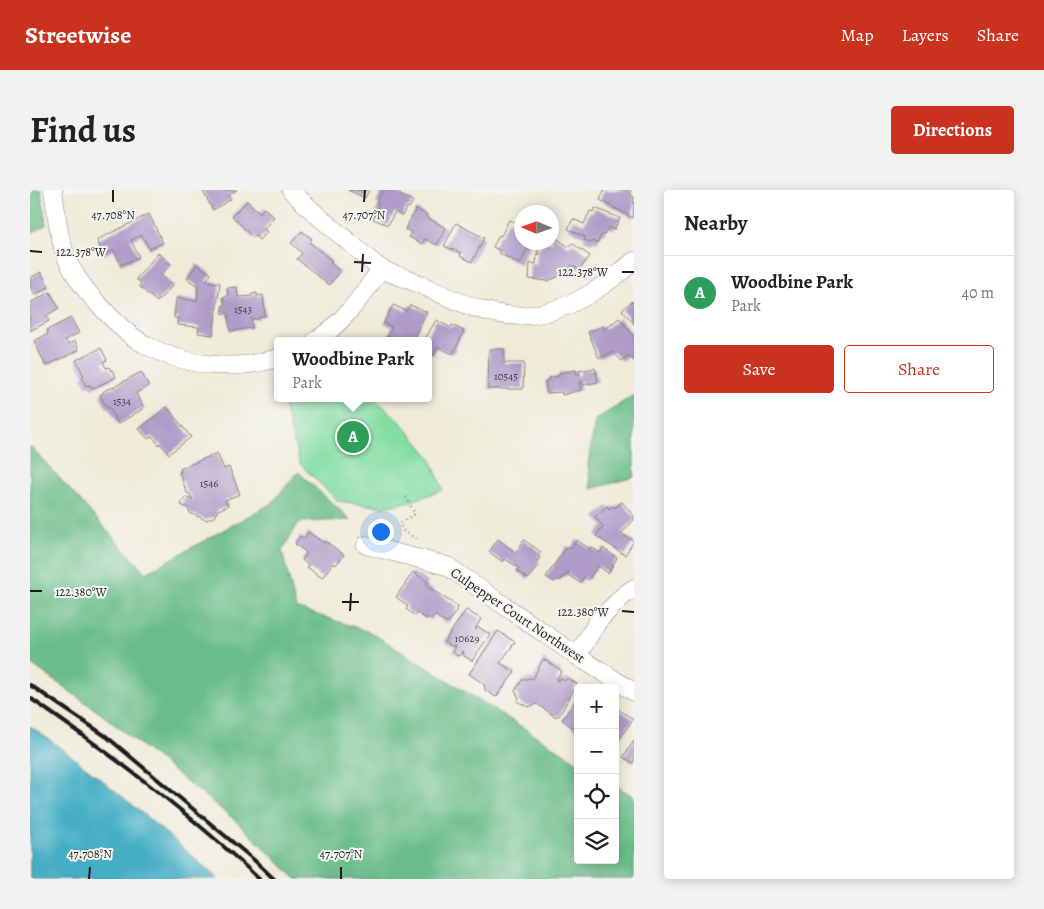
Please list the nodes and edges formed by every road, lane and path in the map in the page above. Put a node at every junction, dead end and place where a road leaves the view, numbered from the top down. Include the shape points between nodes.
1 (53, 190) edge
2 (291, 190) edge
3 (634, 261) edge
4 (382, 269) junction
5 (321, 337) edge
6 (274, 359) edge
7 (406, 497) dead end
8 (366, 545) dead end
9 (421, 559) junction
10 (634, 588) edge
11 (577, 656) junction
12 (634, 692) edge

1 - 6 street via 62,243 69,262 93,299 134,338 165,353 213,365 238,366
2 - 4 street
3 - 4 street via 566,306 541,314 516,316 477,309
4 - 5 street via 351,310
7 - 9 path via 415,514 400,523 402,530 424,545
8 - 9 street, Culpepper Court Northwest
9 - 11 street, Culpepper Court Northwest via 447,566
10 - 11 street via 598,621
11 - 12 street, Culpepper Court Northwest

